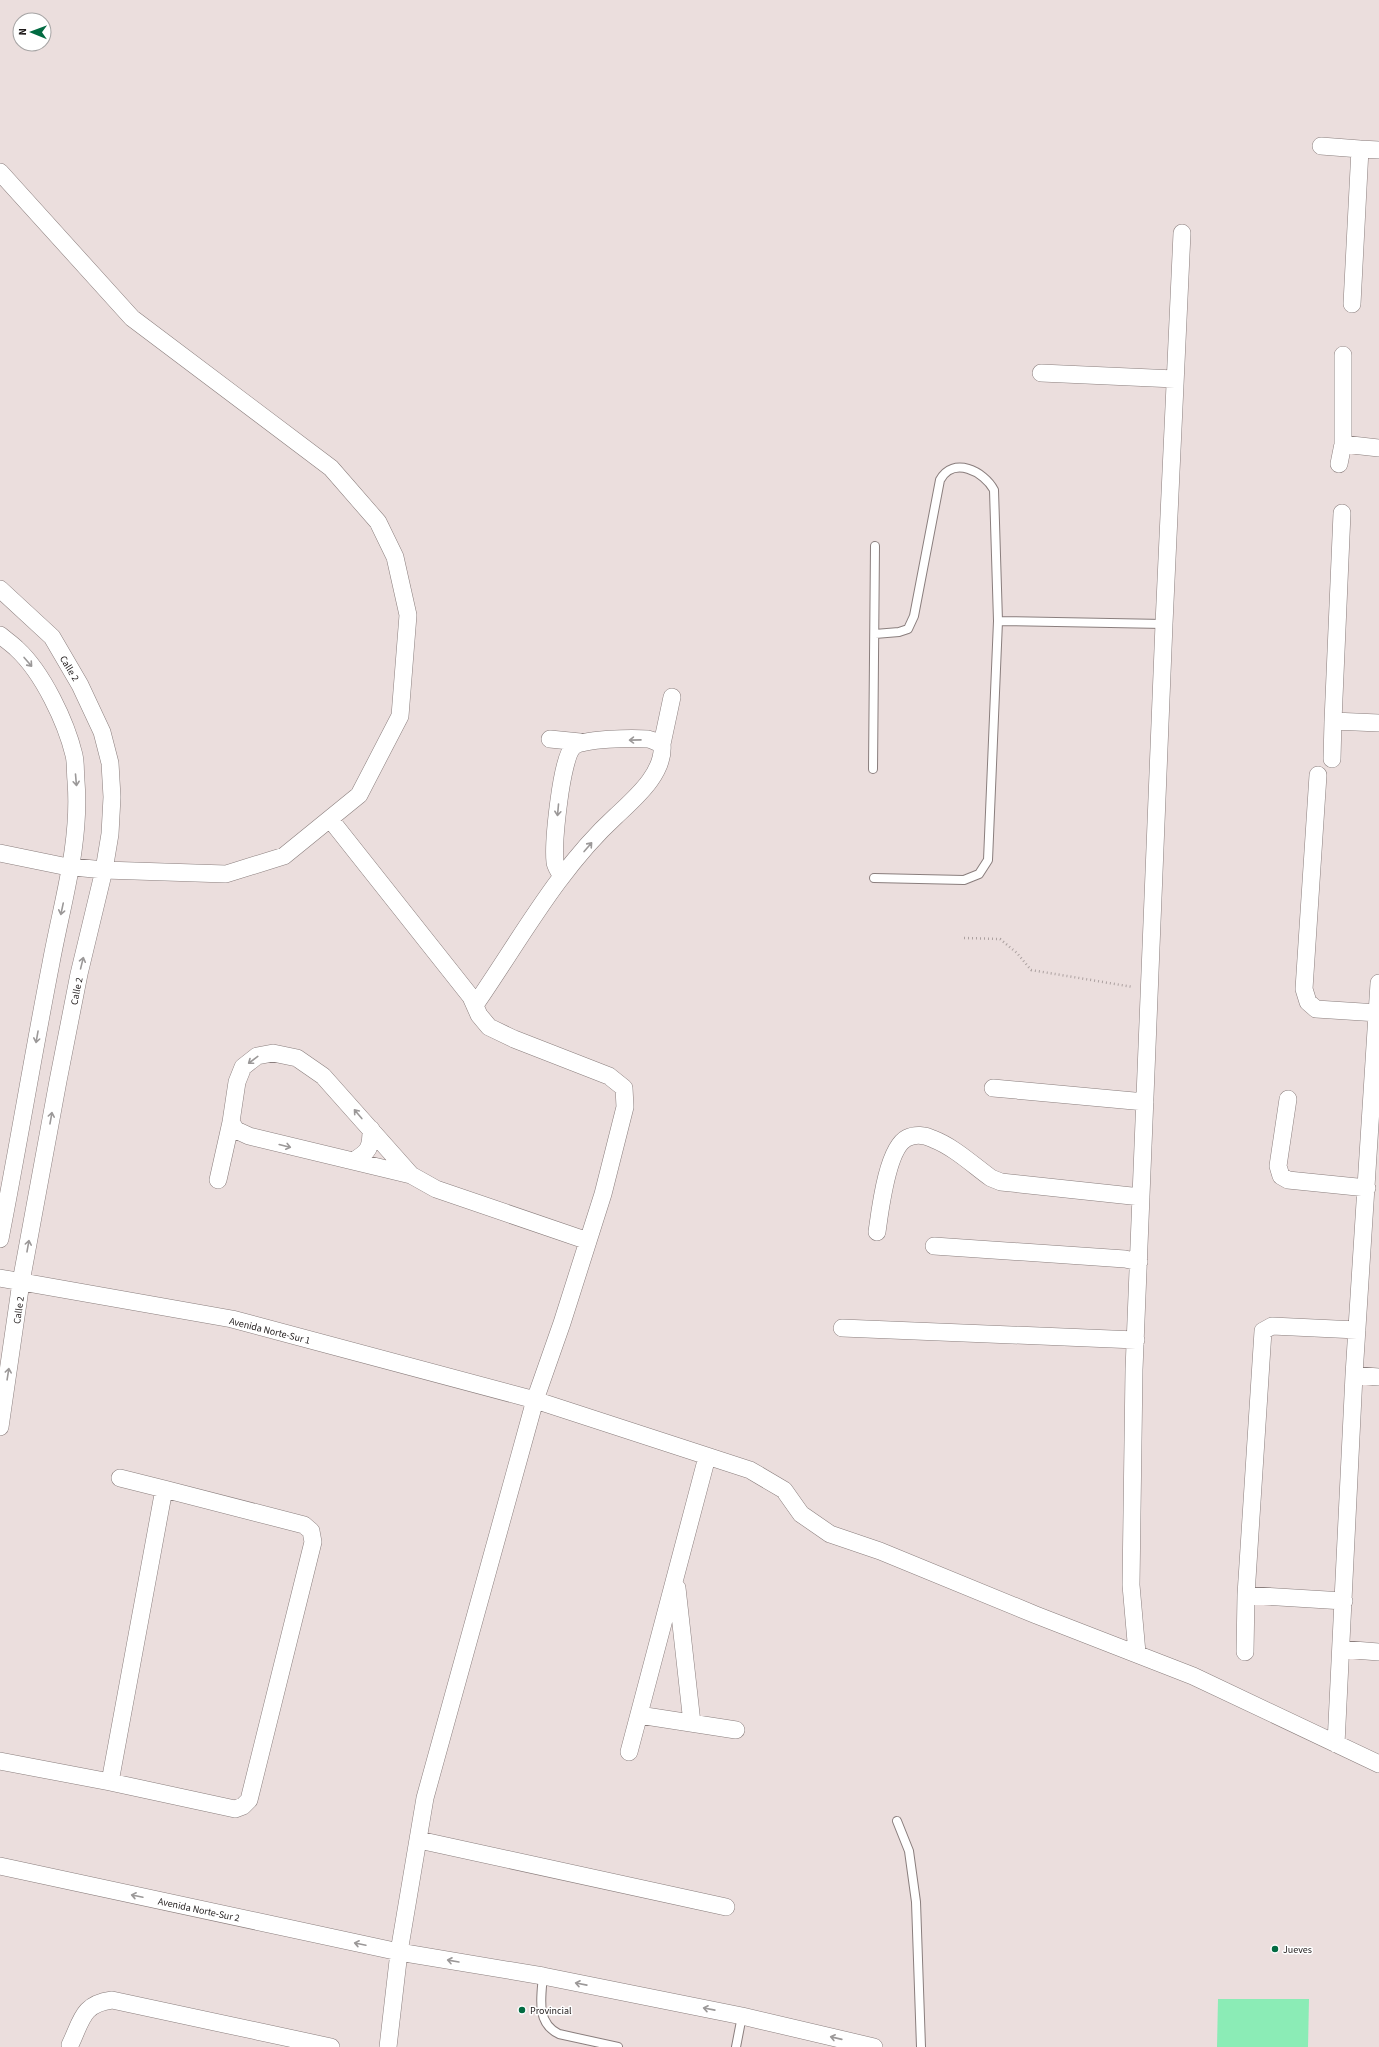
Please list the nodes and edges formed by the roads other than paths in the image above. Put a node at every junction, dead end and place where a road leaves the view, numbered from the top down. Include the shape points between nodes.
1 (1321, 146) dead end
2 (1360, 148) junction
3 (1379, 150) edge
4 (0, 172) edge
5 (1182, 233) dead end
6 (1352, 304) dead end
7 (1343, 355) dead end
8 (1041, 373) dead end
9 (1175, 379) junction
10 (1343, 444) junction
11 (1379, 448) edge
12 (1339, 464) dead end
13 (1342, 513) dead end
14 (875, 546) dead end
15 (0, 589) edge
16 (998, 621) junction
17 (1164, 624) junction
18 (875, 634) junction
19 (0, 635) edge
20 (672, 697) dead end
21 (1333, 721) junction
22 (1379, 723) edge
23 (550, 740) dead end
24 (580, 742) junction
25 (662, 744) junction
26 (1332, 759) dead end
27 (873, 769) dead end
28 (1318, 775) dead end
29 (330, 819) junction
30 (0, 853) edge
31 (71, 867) junction
32 (104, 870) junction
33 (561, 875) junction
34 (874, 878) dead end
35 (1379, 983) edge
36 (475, 1005) junction
37 (1378, 1013) junction
38 (993, 1088) dead end
39 (1288, 1099) dead end
40 (1145, 1102) junction
41 (231, 1122) junction
42 (371, 1129) junction
43 (353, 1161) junction
44 (412, 1175) junction
45 (218, 1180) dead end
46 (1366, 1188) junction
47 (1141, 1197) junction
48 (877, 1232) dead end
49 (0, 1239) edge
50 (588, 1241) junction
51 (934, 1246) dead end
52 (1139, 1262) junction
53 (0, 1278) edge
54 (21, 1282) junction
55 (842, 1328) dead end
56 (1357, 1330) junction
57 (1136, 1340) junction
58 (1354, 1375) junction
59 (1379, 1376) edge
60 (535, 1400) junction
61 (0, 1427) edge
62 (707, 1457) junction
63 (120, 1478) dead end
64 (164, 1489) junction
65 (676, 1578) junction
66 (1246, 1595) junction
67 (1344, 1601) junction
68 (1341, 1650) junction
69 (1245, 1652) dead end
70 (1379, 1652) edge
71 (1137, 1653) junction
72 (639, 1715) junction
73 (692, 1723) junction
74 (736, 1730) dead end
75 (1336, 1744) junction
76 (629, 1752) dead end
77 (0, 1761) edge
78 (1379, 1764) edge
79 (110, 1782) junction
80 (897, 1822) dead end
81 (419, 1840) junction
82 (0, 1866) edge
83 (726, 1907) dead end
84 (398, 1952) junction
85 (543, 1976) junction
86 (742, 2016) junction
87 (70, 2046) dead end
88 (331, 2047) edge
89 (388, 2047) edge
90 (618, 2047) edge
91 (736, 2047) edge
92 (874, 2047) edge
93 (921, 2047) edge

1 - 2 street
2 - 3 street
2 - 6 street
4 - 29 street via 132,318 331,468 378,522 395,557 408,615 400,716 360,795
5 - 9 street
7 - 10 street
8 - 9 street
9 - 17 street
10 - 11 street
10 - 12 street
13 - 21 street
14 - 18 lane
15 - 32 street, Calle 2 via 52,638 80,685 102,732 110,763 112,797 110,834
16 - 17 lane
16 - 18 lane via 994,490 984,476 974,470 956,468 944,473 940,480 914,616 908,629
16 - 34 lane via 988,860 979,874 964,880
17 - 40 street
18 - 27 lane
19 -> 31 street via 33,667 49,694 74,756 77,794 76,834
20 - 25 street
21 - 22 street
21 - 26 street
23 - 24 street
25 -> 24 street via 649,739
24 -> 33 street via 572,748 567,761 558,803 555,863
33 -> 25 street via 648,784 663,754
28 - 37 street via 1304,989 1308,1002 1316,1009
29 - 32 street via 284,856 226,874
29 - 36 street
30 - 31 street
31 - 32 street
31 -> 49 street
54 -> 32 street, Calle 2 via 78,982
33 - 36 street
35 - 37 street
36 - 50 street via 479,1015 490,1027 609,1076 624,1088 625,1107
37 - 46 street
38 - 40 street
39 - 46 street via 1278,1166 1281,1176 1288,1180
40 - 47 street
42 -> 41 street via 323,1076 297,1058 273,1053 257,1056 243,1067 237,1082
41 -> 43 street via 236,1130 249,1136
41 - 45 street
42 - 43 street via 369,1148 364,1155
42 - 44 street
43 - 44 street
44 - 50 street via 436,1189
46 - 56 street
47 - 48 street via 1001,1182 933,1139 913,1136 905,1138 897,1148 887,1174
47 - 52 street
50 - 60 street
51 - 52 street
52 - 57 street
53 - 54 street, Avenida Norte-Sur 1
54 - 60 street, Avenida Norte-Sur 1 via 232,1320
61 -> 54 street, Calle 2
55 - 57 street
56 - 58 street
56 - 66 street via 1272,1326 1263,1330
57 - 71 street via 1131,1585
58 - 59 street
58 - 67 street
60 - 62 street, Avenida Norte-Sur 1
60 - 81 street via 425,1798
62 - 65 street
62 - 71 street, Avenida Norte-Sur 1 via 750,1470 784,1490 801,1514 830,1534 880,1550 1036,1615
63 - 64 street
64 - 79 street
64 - 79 street via 304,1524 311,1531 313,1542 249,1800 235,1809
65 - 72 street
65 - 73 street
66 - 67 street
66 - 69 street
67 - 68 street
68 - 70 street
68 - 75 street
71 - 75 street, Avenida Norte-Sur 1 via 1193,1676
72 - 73 street
72 - 76 street
73 - 74 street
75 - 78 street, Avenida Norte-Sur 1
77 - 79 street
80 - 93 lane via 909,1851 916,1902
81 - 83 street
81 - 84 street
84 -> 82 street, Avenida Norte-Sur 2
85 -> 84 street, Avenida Norte-Sur 2
84 - 89 street
86 -> 85 street, Avenida Norte-Sur 2
85 - 90 lane via 542,2014 551,2030
86 - 91 lane
92 -> 86 street, Avenida Norte-Sur 2
87 - 88 street via 87,2009 99,2001 112,2000

